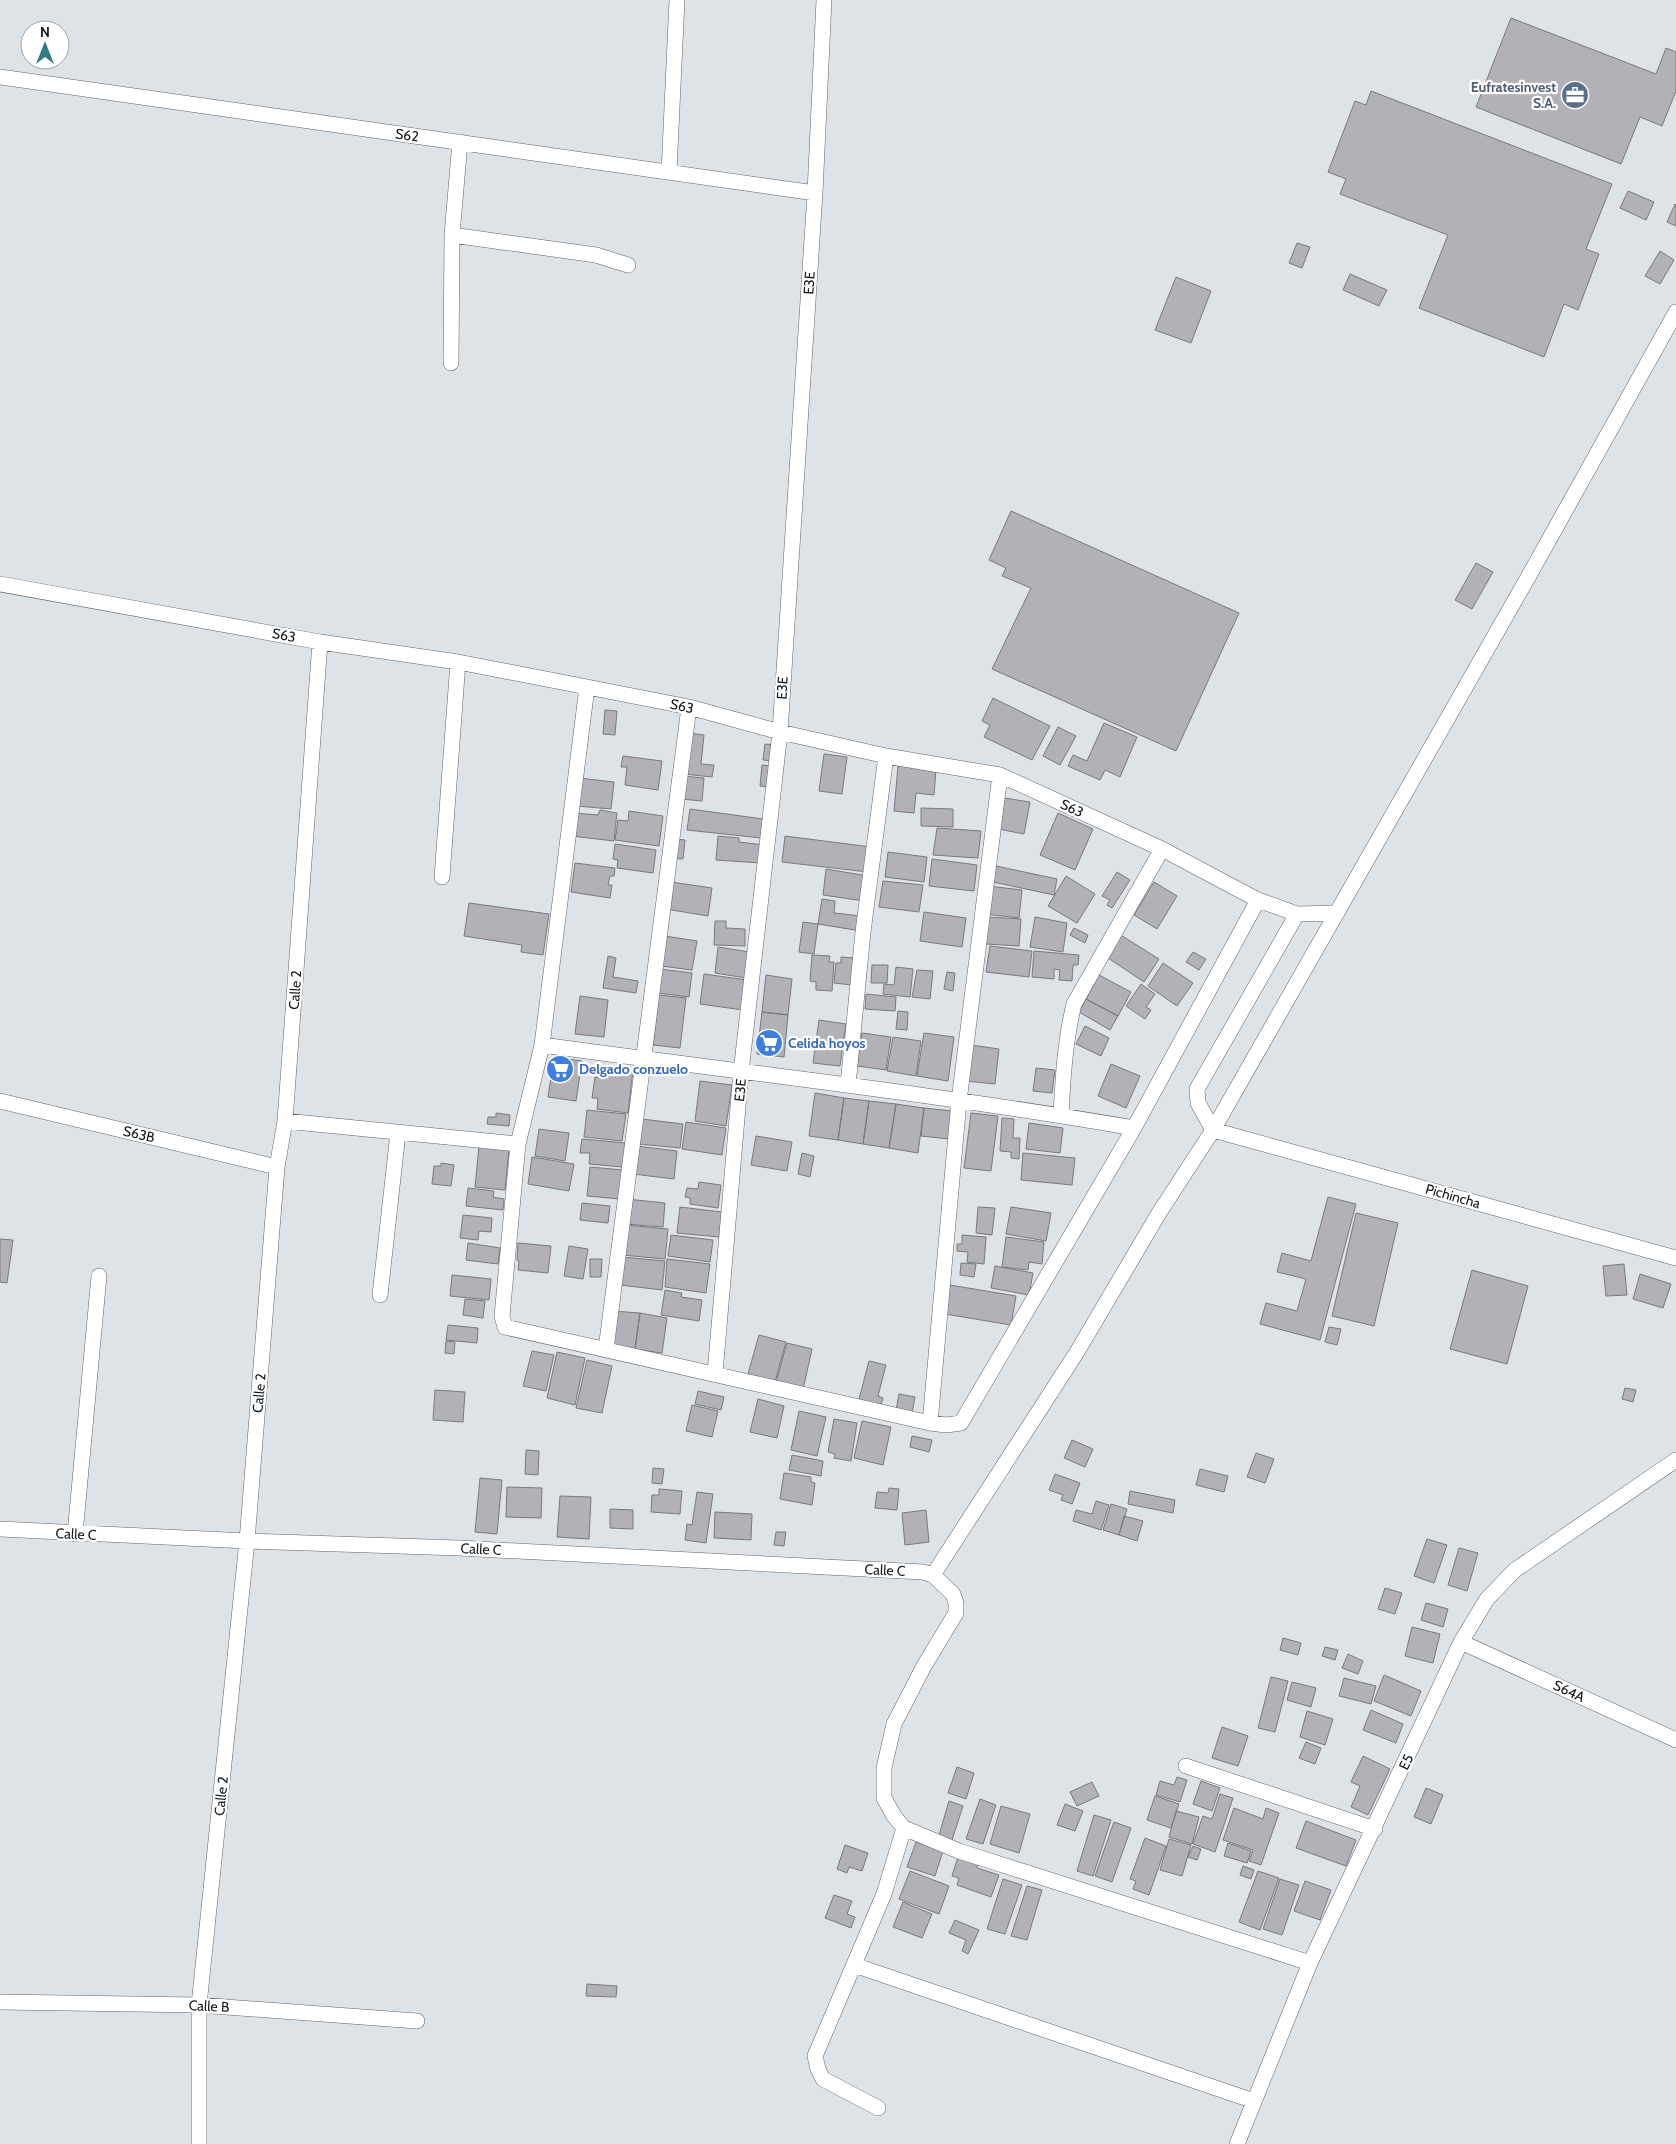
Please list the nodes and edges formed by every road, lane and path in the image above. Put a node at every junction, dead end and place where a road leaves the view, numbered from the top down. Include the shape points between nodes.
1 (677, 0) edge
2 (824, 0) edge
3 (0, 77) edge
4 (460, 142) junction
5 (669, 172) junction
6 (815, 193) junction
7 (452, 235) junction
8 (628, 264) dead end
9 (1676, 312) edge
10 (451, 363) dead end
11 (0, 584) edge
12 (320, 642) junction
13 (458, 662) junction
14 (587, 687) junction
15 (689, 708) junction
16 (780, 732) junction
17 (886, 756) junction
18 (1000, 775) junction
19 (1162, 849) junction
20 (442, 877) dead end
21 (1258, 900) junction
22 (1337, 913) junction
23 (1297, 914) junction
24 (542, 1045) junction
25 (644, 1059) junction
26 (741, 1072) junction
27 (848, 1085) junction
28 (0, 1101) edge
29 (959, 1101) junction
30 (1061, 1115) junction
31 (285, 1121) junction
32 (1134, 1128) junction
33 (1212, 1130) junction
34 (398, 1133) junction
35 (518, 1144) junction
36 (277, 1167) junction
37 (1676, 1258) edge
38 (99, 1276) dead end
39 (380, 1295) dead end
40 (606, 1349) junction
41 (714, 1373) junction
42 (930, 1423) junction
43 (1676, 1460) edge
44 (0, 1530) edge
45 (75, 1534) junction
46 (247, 1541) junction
47 (933, 1575) junction
48 (1461, 1642) junction
49 (1676, 1740) edge
50 (1186, 1766) dead end
51 (904, 1828) junction
52 (1375, 1829) junction
53 (1310, 1963) junction
54 (854, 1964) junction
55 (0, 2002) edge
56 (199, 2005) junction
57 (417, 2021) dead end
58 (1254, 2101) junction
59 (878, 2108) dead end
60 (199, 2144) edge
61 (1237, 2144) edge

1 - 5 street
2 - 6 street, E3E
3 - 4 street, S62
4 - 5 street, S62
4 - 7 street
5 - 6 street, S62
6 - 16 street, E3E
7 - 8 street via 596,255
7 - 10 street
9 - 22 street
11 - 12 street, S63
12 - 13 street, S63
12 - 31 street, Calle 2
13 - 14 street, S63
13 - 20 street
14 - 15 street, S63
14 - 24 street
15 - 16 street, S63
15 - 25 street
16 - 17 street, S63
16 - 26 street, E3E
17 - 18 street, S63
17 - 27 street via 862,932
18 - 19 street, S63
18 - 29 street
19 - 21 street, S63
19 - 30 street via 1074,1004 1064,1058
21 - 23 street, S63
21 - 32 street
22 - 23 street, S63
22 - 33 street
23 - 33 street via 1197,1089 1198,1103
24 - 25 street
24 - 35 street
25 - 26 street
25 - 40 street
26 - 27 street
26 - 41 street, E3E
27 - 29 street
28 - 36 street, S63B
29 - 30 street
29 - 42 street
30 - 32 street
31 - 34 street
31 - 36 street, Calle 2
32 - 42 street via 961,1423 946,1426
33 - 37 street, Pichincha
33 - 47 street via 1158,1213 1077,1352
34 - 35 street
34 - 39 street
35 - 40 street via 503,1322 505,1326
36 - 46 street, Calle 2
38 - 45 street
40 - 41 street
41 - 42 street
43 - 48 street, E5 via 1515,1570 1487,1599
44 - 45 street, Calle C
45 - 46 street, Calle C
46 - 47 street, Calle C via 459,1548
46 - 56 street, Calle 2
47 - 51 street via 953,1594 956,1613 894,1724 884,1768 884,1798
48 - 49 street, S64A
48 - 52 street, E5
50 - 52 street
51 - 53 street via 969,1854
51 - 54 street via 884,1894
52 - 53 street, E5
53 - 58 street, E5
54 - 58 street
54 - 59 street via 815,2056 824,2079
55 - 56 street, Calle B
56 - 57 street, Calle B
56 - 60 street, Calle 2
58 - 61 street, E5

